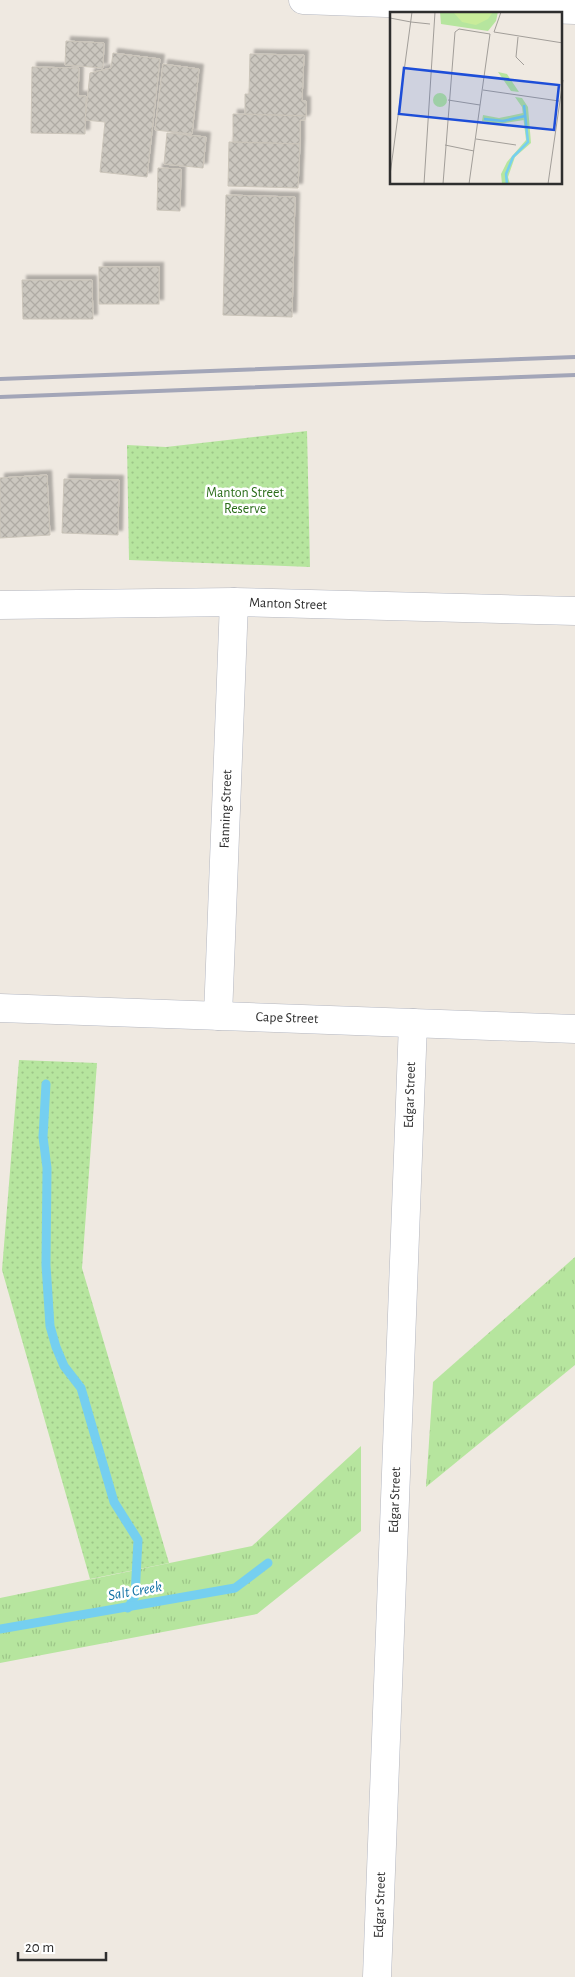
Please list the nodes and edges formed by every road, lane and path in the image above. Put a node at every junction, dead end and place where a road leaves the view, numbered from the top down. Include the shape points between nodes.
1 (304, 0) edge
2 (575, 10) edge
3 (234, 602) junction
4 (0, 605) edge
5 (575, 611) edge
6 (0, 1008) edge
7 (218, 1016) junction
8 (413, 1023) junction
9 (575, 1029) edge
10 (377, 1977) edge

1 - 2 street
3 - 4 street, Manton Street
3 - 5 street, Manton Street
3 - 7 street, Fanning Street
6 - 7 street, Cape Street
7 - 8 street, Cape Street
8 - 9 street, Cape Street
8 - 10 street, Edgar Street

